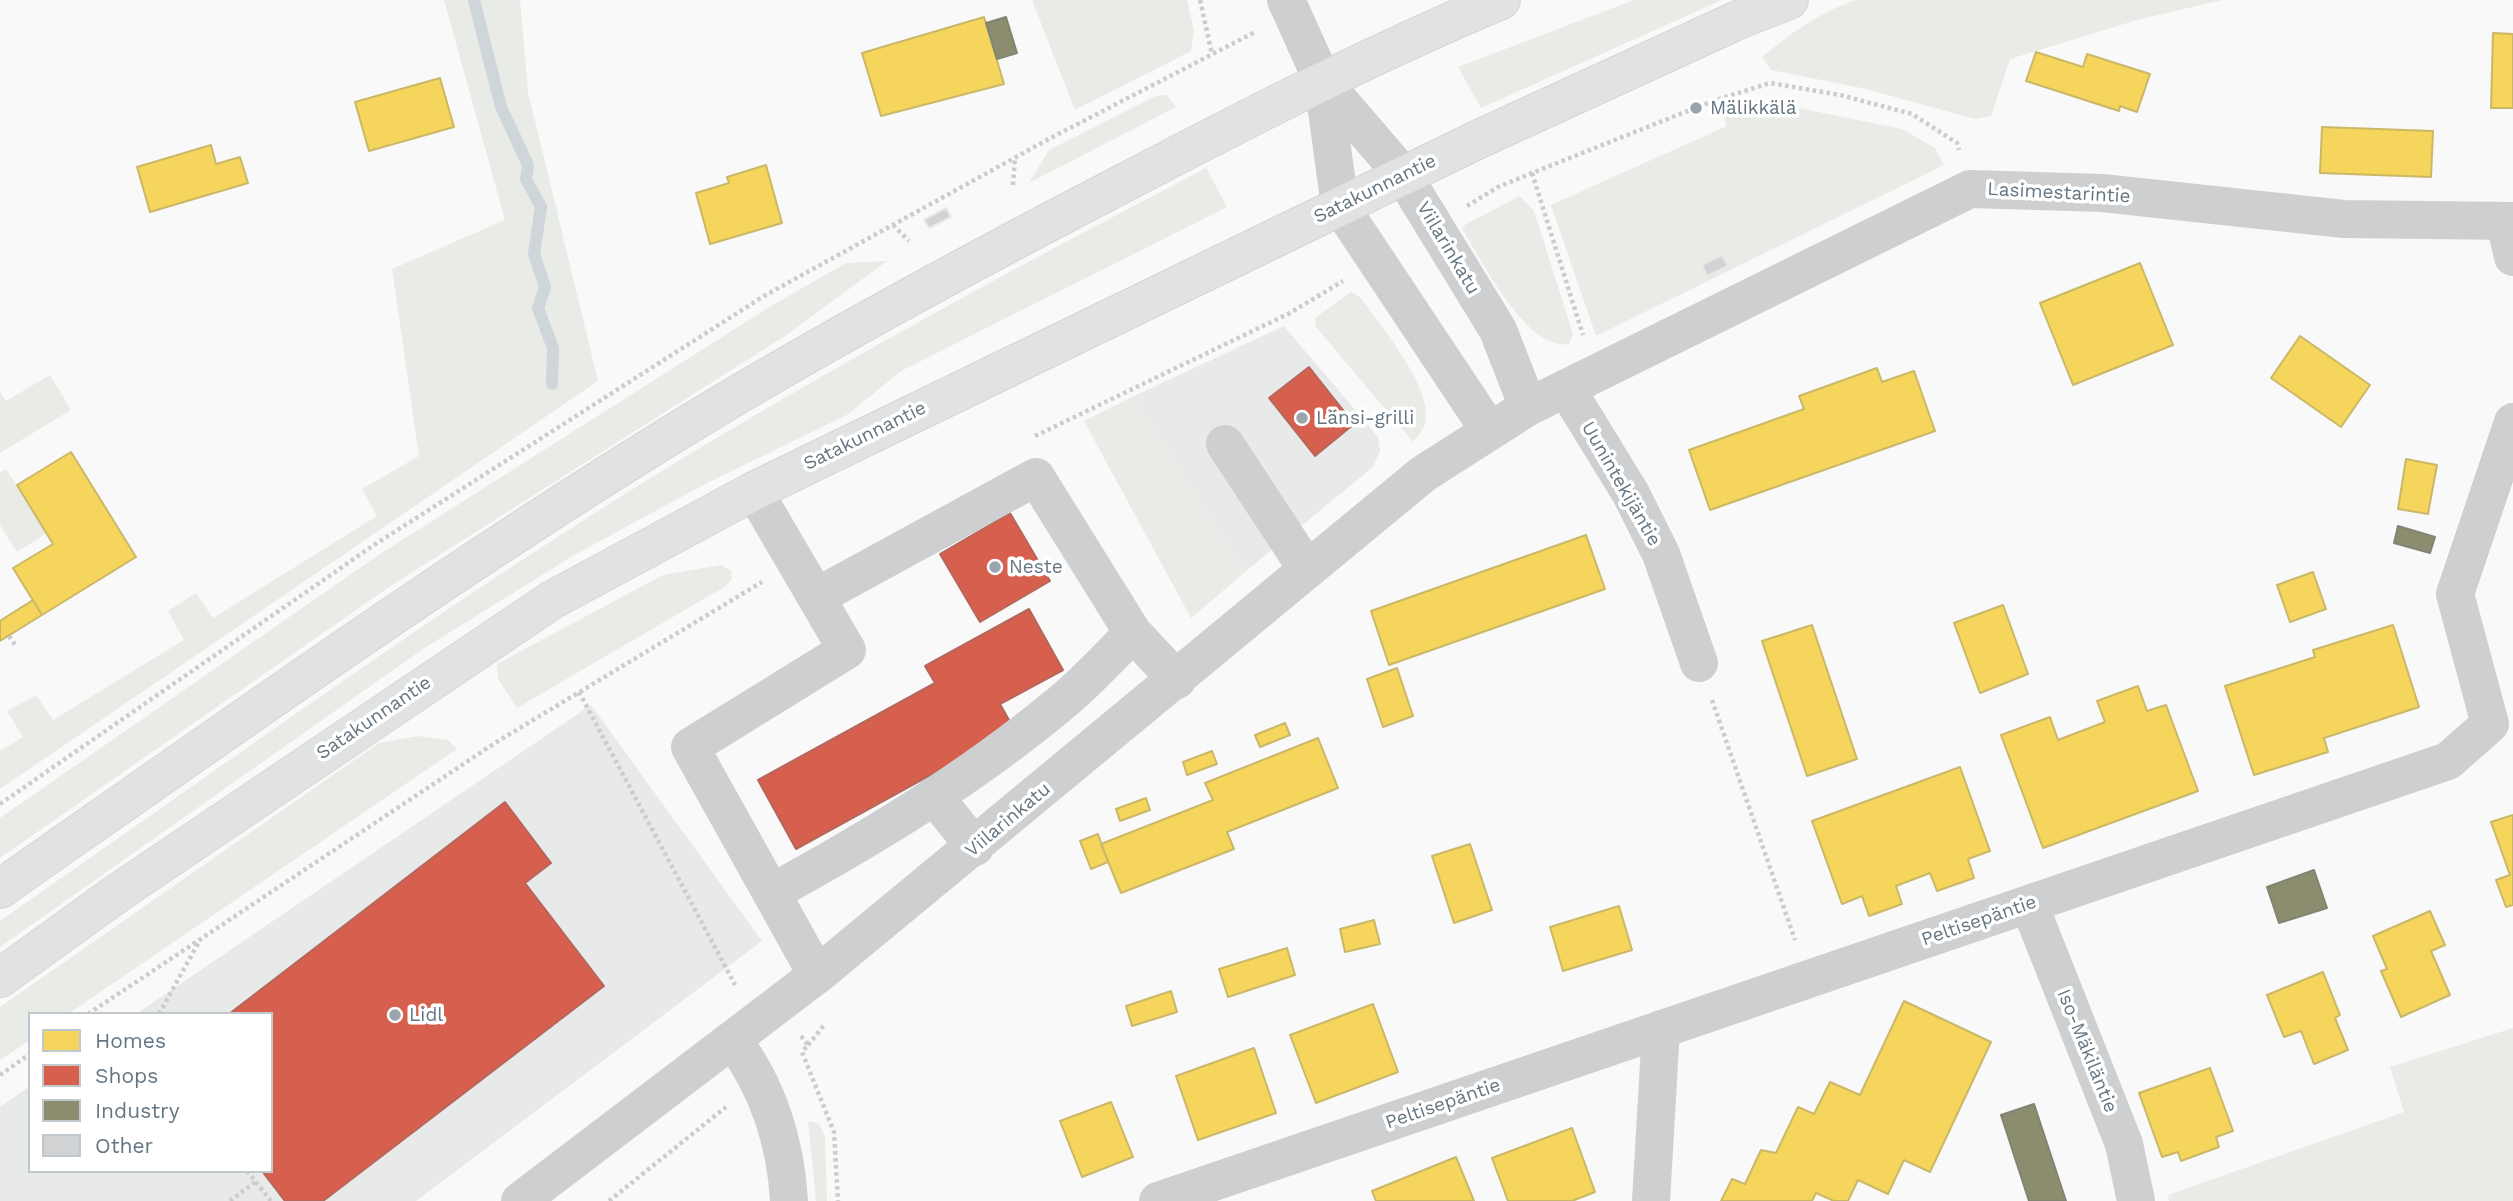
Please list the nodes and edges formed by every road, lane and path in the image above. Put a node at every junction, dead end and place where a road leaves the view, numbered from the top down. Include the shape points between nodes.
1 (1200, 0) edge
2 (1286, 0) edge
3 (1501, 0) edge
4 (1789, 0) edge
5 (1323, 82) junction
6 (1015, 158) junction
7 (1532, 173) junction
8 (1403, 175) junction
9 (1013, 185) dead end
10 (1498, 187) dead end
11 (1970, 189) junction
12 (1340, 206) junction
13 (893, 225) junction
14 (2510, 234) edge
15 (909, 241) dead end
16 (1290, 313) dead end
17 (1580, 381) junction
18 (1528, 407) junction
19 (2513, 422) edge
20 (1489, 429) junction
21 (1025, 441) dead end
22 (1225, 444) dead end
23 (754, 491) junction
24 (795, 562) junction
25 (1307, 569) junction
26 (816, 597) junction
27 (1133, 633) junction
28 (9, 636) dead end
29 (15, 645) dead end
30 (1699, 663) joint
31 (1177, 680) junction
32 (579, 692) junction
33 (2502, 721) edge
34 (934, 796) junction
35 (0, 804) edge
36 (975, 847) junction
37 (0, 889) edge
38 (771, 893) junction
39 (2029, 904) junction
40 (202, 936) junction
41 (817, 975) junction
42 (0, 978) edge
43 (1808, 979) junction
44 (738, 992) dead end
45 (777, 1007) junction
46 (91, 1012) edge
47 (160, 1012) edge
48 (1661, 1029) junction
49 (733, 1041) junction
50 (28, 1055) edge
51 (0, 1075) edge
52 (721, 1111) dead end
53 (248, 1173) edge
54 (255, 1182) junction
55 (230, 1201) edge
56 (271, 1201) edge
57 (520, 1201) edge
58 (609, 1201) edge
59 (789, 1201) edge
60 (838, 1201) edge
61 (1158, 1201) edge
62 (1651, 1201) edge
63 (2136, 1201) edge

1 - 6 path via 1212,54
2 - 5 street
3 - 5 main road
4 - 8 main road, Satakunnantie
5 - 8 street, Viilarinkatu
5 - 12 street
5 - 37 main road via 962,267 719,406 369,631
6 - 9 path
6 - 13 path
7 - 10 path
7 - 11 path via 1770,83 1912,114 1957,143
7 - 17 path
8 - 12 main road, Satakunnantie
8 - 18 street, Viilarinkatu via 1498,330
11 - 14 street, Lasimestarintie via 2102,193
11 - 17 street, Lasimestarintie
12 - 20 street
12 - 23 main road, Satakunnantie
13 - 15 path
13 - 35 path via 764,296 374,545
16 - 21 path
17 - 18 street, Lasimestarintie
17 - 30 street, Uunintekijäntie via 1661,554
18 - 20 street, Viilarinkatu
19 - 33 street, Peltisepäntie via 2455,594
20 - 25 street, Viilarinkatu via 1423,474
22 - 25 street
23 - 24 street
23 - 42 main road, Satakunnantie via 552,600 130,884
24 - 26 street
24 - 32 path
25 - 31 street, Viilarinkatu
26 - 27 street via 1036,477
26 - 38 street via 846,650 690,747
27 - 31 street
27 - 34 street via 1057,707
28 - 29 path
30 - 43 path
31 - 36 street, Viilarinkatu
32 - 40 path
32 - 44 path
33 - 39 street, Peltisepäntie via 2448,761
34 - 36 street
34 - 38 street
36 - 41 street, Viilarinkatu
38 - 41 street
39 - 43 street, Peltisepäntie
39 - 63 street, Iso-Mäkiläntie via 2124,1143
40 - 46 path
40 - 47 path
41 - 45 street, Viilarinkatu
43 - 48 street, Peltisepäntie
45 - 49 street, Viilarinkatu
45 - 60 path via 808,1045 802,1052 834,1132
48 - 61 street, Peltisepäntie
48 - 62 street
49 - 57 street, Viilarinkatu
49 - 59 street via 760,1082 787,1165
50 - 51 path
52 - 58 path
53 - 54 path
54 - 55 path
54 - 56 path

